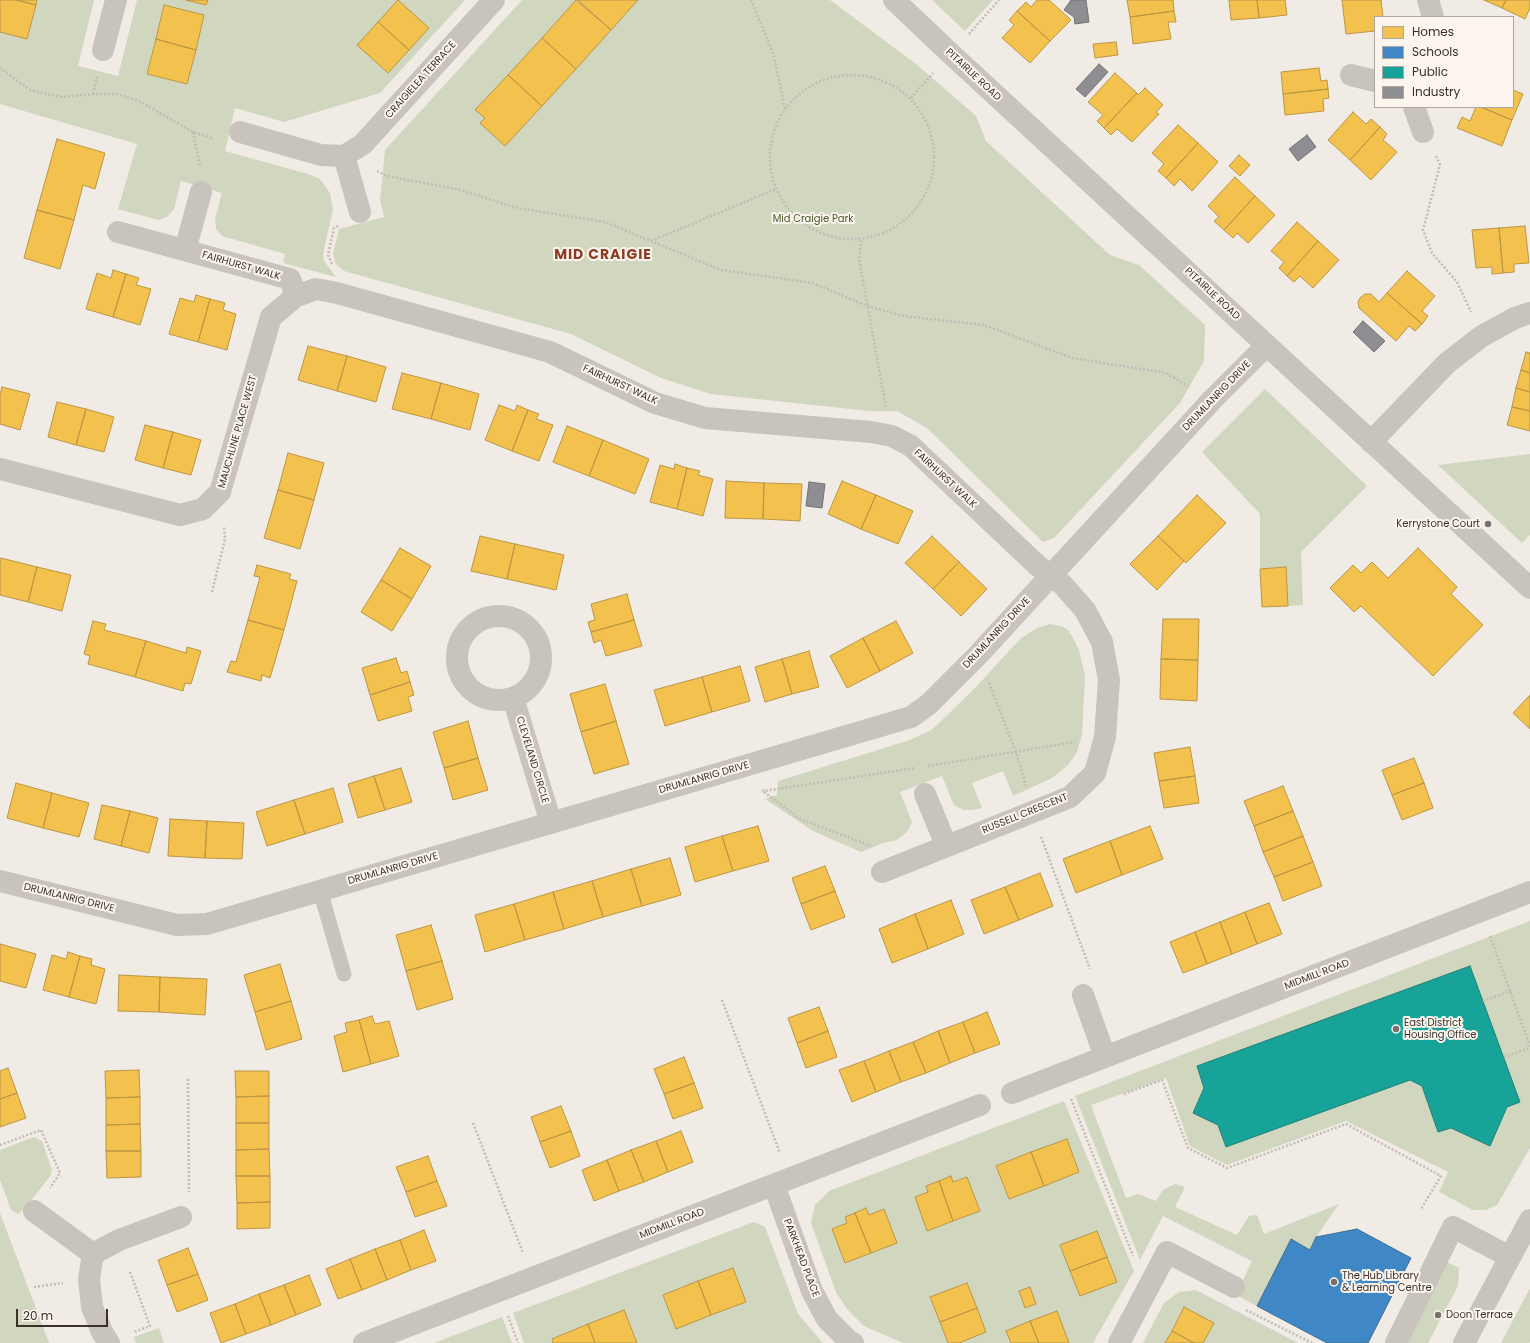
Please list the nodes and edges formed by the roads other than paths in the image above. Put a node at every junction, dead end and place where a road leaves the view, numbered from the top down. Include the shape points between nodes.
1 (116, 0) edge
2 (494, 0) edge
3 (894, 0) edge
4 (1428, 0) edge
5 (1433, 16) edge
6 (103, 50) dead end
7 (1351, 75) dead end
8 (1374, 81) edge
9 (1414, 108) edge
10 (240, 132) road end
11 (1423, 132) road end
12 (344, 156) junction
13 (201, 192) road end
14 (360, 212) road end
15 (118, 232) dead end
16 (185, 250) junction
17 (296, 296) junction
18 (1530, 313) edge
19 (1267, 345) junction
20 (1371, 442) junction
21 (0, 469) edge
22 (1050, 576) junction
23 (1530, 588) edge
24 (513, 698) dead end
25 (925, 794) dead end
26 (551, 823) junction
27 (946, 845) junction
28 (882, 872) road end
29 (0, 881) edge
30 (320, 890) junction
31 (1530, 892) edge
32 (344, 974) dead end
33 (1083, 995) dead end
34 (1105, 1057) junction
35 (1012, 1093) dead end
36 (980, 1105) dead end
37 (774, 1185) junction
38 (34, 1211) road end
39 (181, 1217) road end
40 (1530, 1220) edge
41 (93, 1254) junction
42 (1510, 1257) junction
43 (1234, 1287) road end
44 (119, 1339) edge
45 (364, 1343) edge
46 (853, 1343) edge
47 (1119, 1343) edge
48 (1396, 1343) edge
49 (1464, 1343) edge

1 - 6 street
2 - 12 street, CRAIGIELEA TERRACE via 363,144
3 - 19 street, PITAIRLIE ROAD
4 - 5 street
7 - 8 street
9 - 11 street
10 - 12 street via 320,155
12 - 14 street
13 - 16 street
15 - 16 street, FAIRHURST WALK
16 - 17 street, FAIRHURST WALK via 290,279
17 - 21 street, MAUCHLINE PLACE WEST via 271,317 220,492 203,509 180,515
17 - 22 street, FAIRHURST WALK via 316,289 336,293 550,352 655,403 705,418 892,436 911,446
18 - 20 street via 1482,336 1447,363
19 - 20 street, PITAIRLIE ROAD
19 - 22 street, DRUMLANRIG DRIVE via 1212,400
20 - 23 street, PITAIRLIE ROAD
22 - 26 street, DRUMLANRIG DRIVE via 978,655 929,704 911,717
22 - 27 street, RUSSELL CRESCENT via 1062,584 1085,610 1102,642 1109,680 1105,737 1095,773 1070,797
24 - 26 street, CLEVELAND CIRCLE
25 - 27 street
26 - 30 street, DRUMLANRIG DRIVE
27 - 28 street, RUSSELL CRESCENT
29 - 30 street, DRUMLANRIG DRIVE via 177,926 207,924
30 - 32 lane
31 - 34 street, MIDMILL ROAD
33 - 34 street
34 - 35 street, MIDMILL ROAD
36 - 37 street, MIDMILL ROAD
37 - 45 street, MIDMILL ROAD
37 - 46 street, PARKHEAD PLACE via 812,1291 827,1319
38 - 41 street
39 - 41 street via 119,1240
40 - 42 street
41 - 44 street via 90,1279 92,1307 102,1332
42 - 48 street via 1453,1227
42 - 49 street
43 - 47 street via 1166,1252

